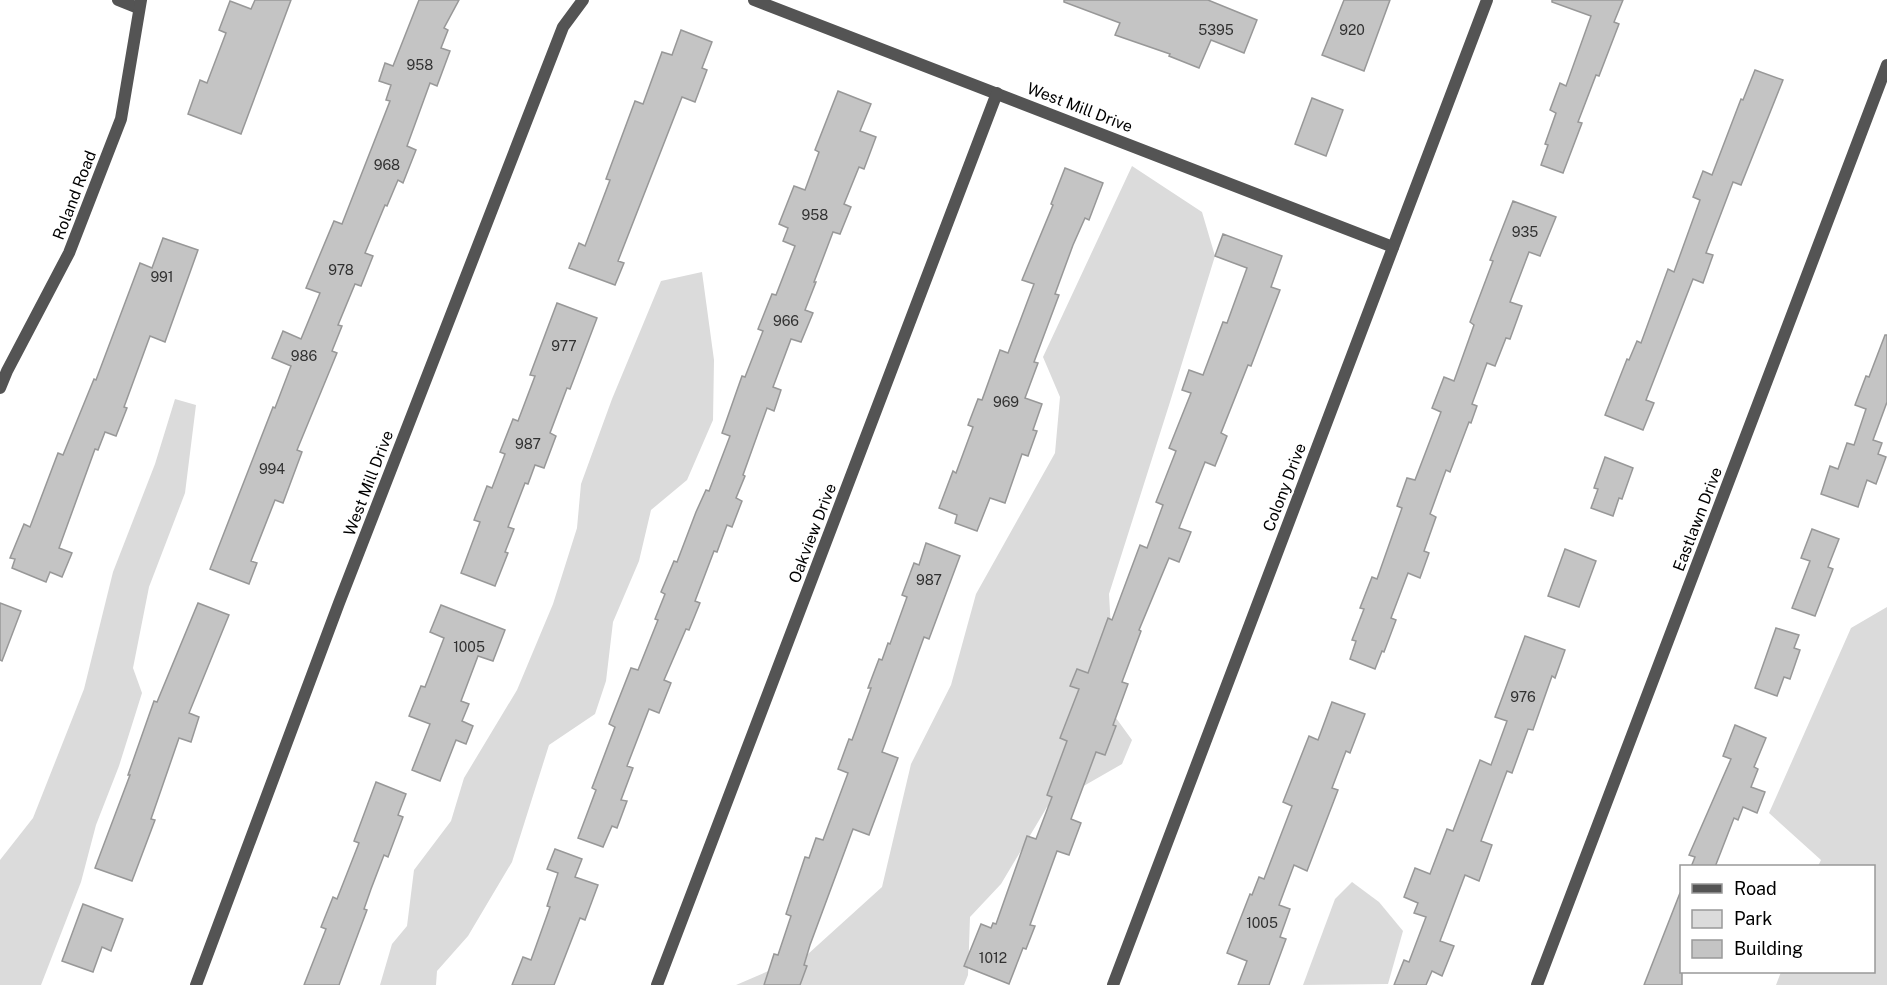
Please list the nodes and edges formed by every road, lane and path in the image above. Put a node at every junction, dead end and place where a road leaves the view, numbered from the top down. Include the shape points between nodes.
1 (118, 0) edge
2 (583, 0) edge
3 (754, 0) edge
4 (1487, 0) edge
5 (140, 4) edge
6 (1887, 65) edge
7 (997, 93) junction
8 (1393, 247) junction
9 (3, 370) edge
10 (0, 388) edge
11 (196, 985) edge
12 (657, 985) edge
13 (1113, 985) edge
14 (1538, 985) edge

1 - 5 street
2 - 11 street, West Mill Drive via 563,27
3 - 7 street, West Mill Drive
4 - 8 street, Colony Drive
5 - 9 street, Roland Road via 121,119 69,253
6 - 14 street, Eastlawn Drive
7 - 8 street, West Mill Drive
7 - 12 street, Oakview Drive
8 - 13 street, Colony Drive
9 - 10 street, Roland Road

